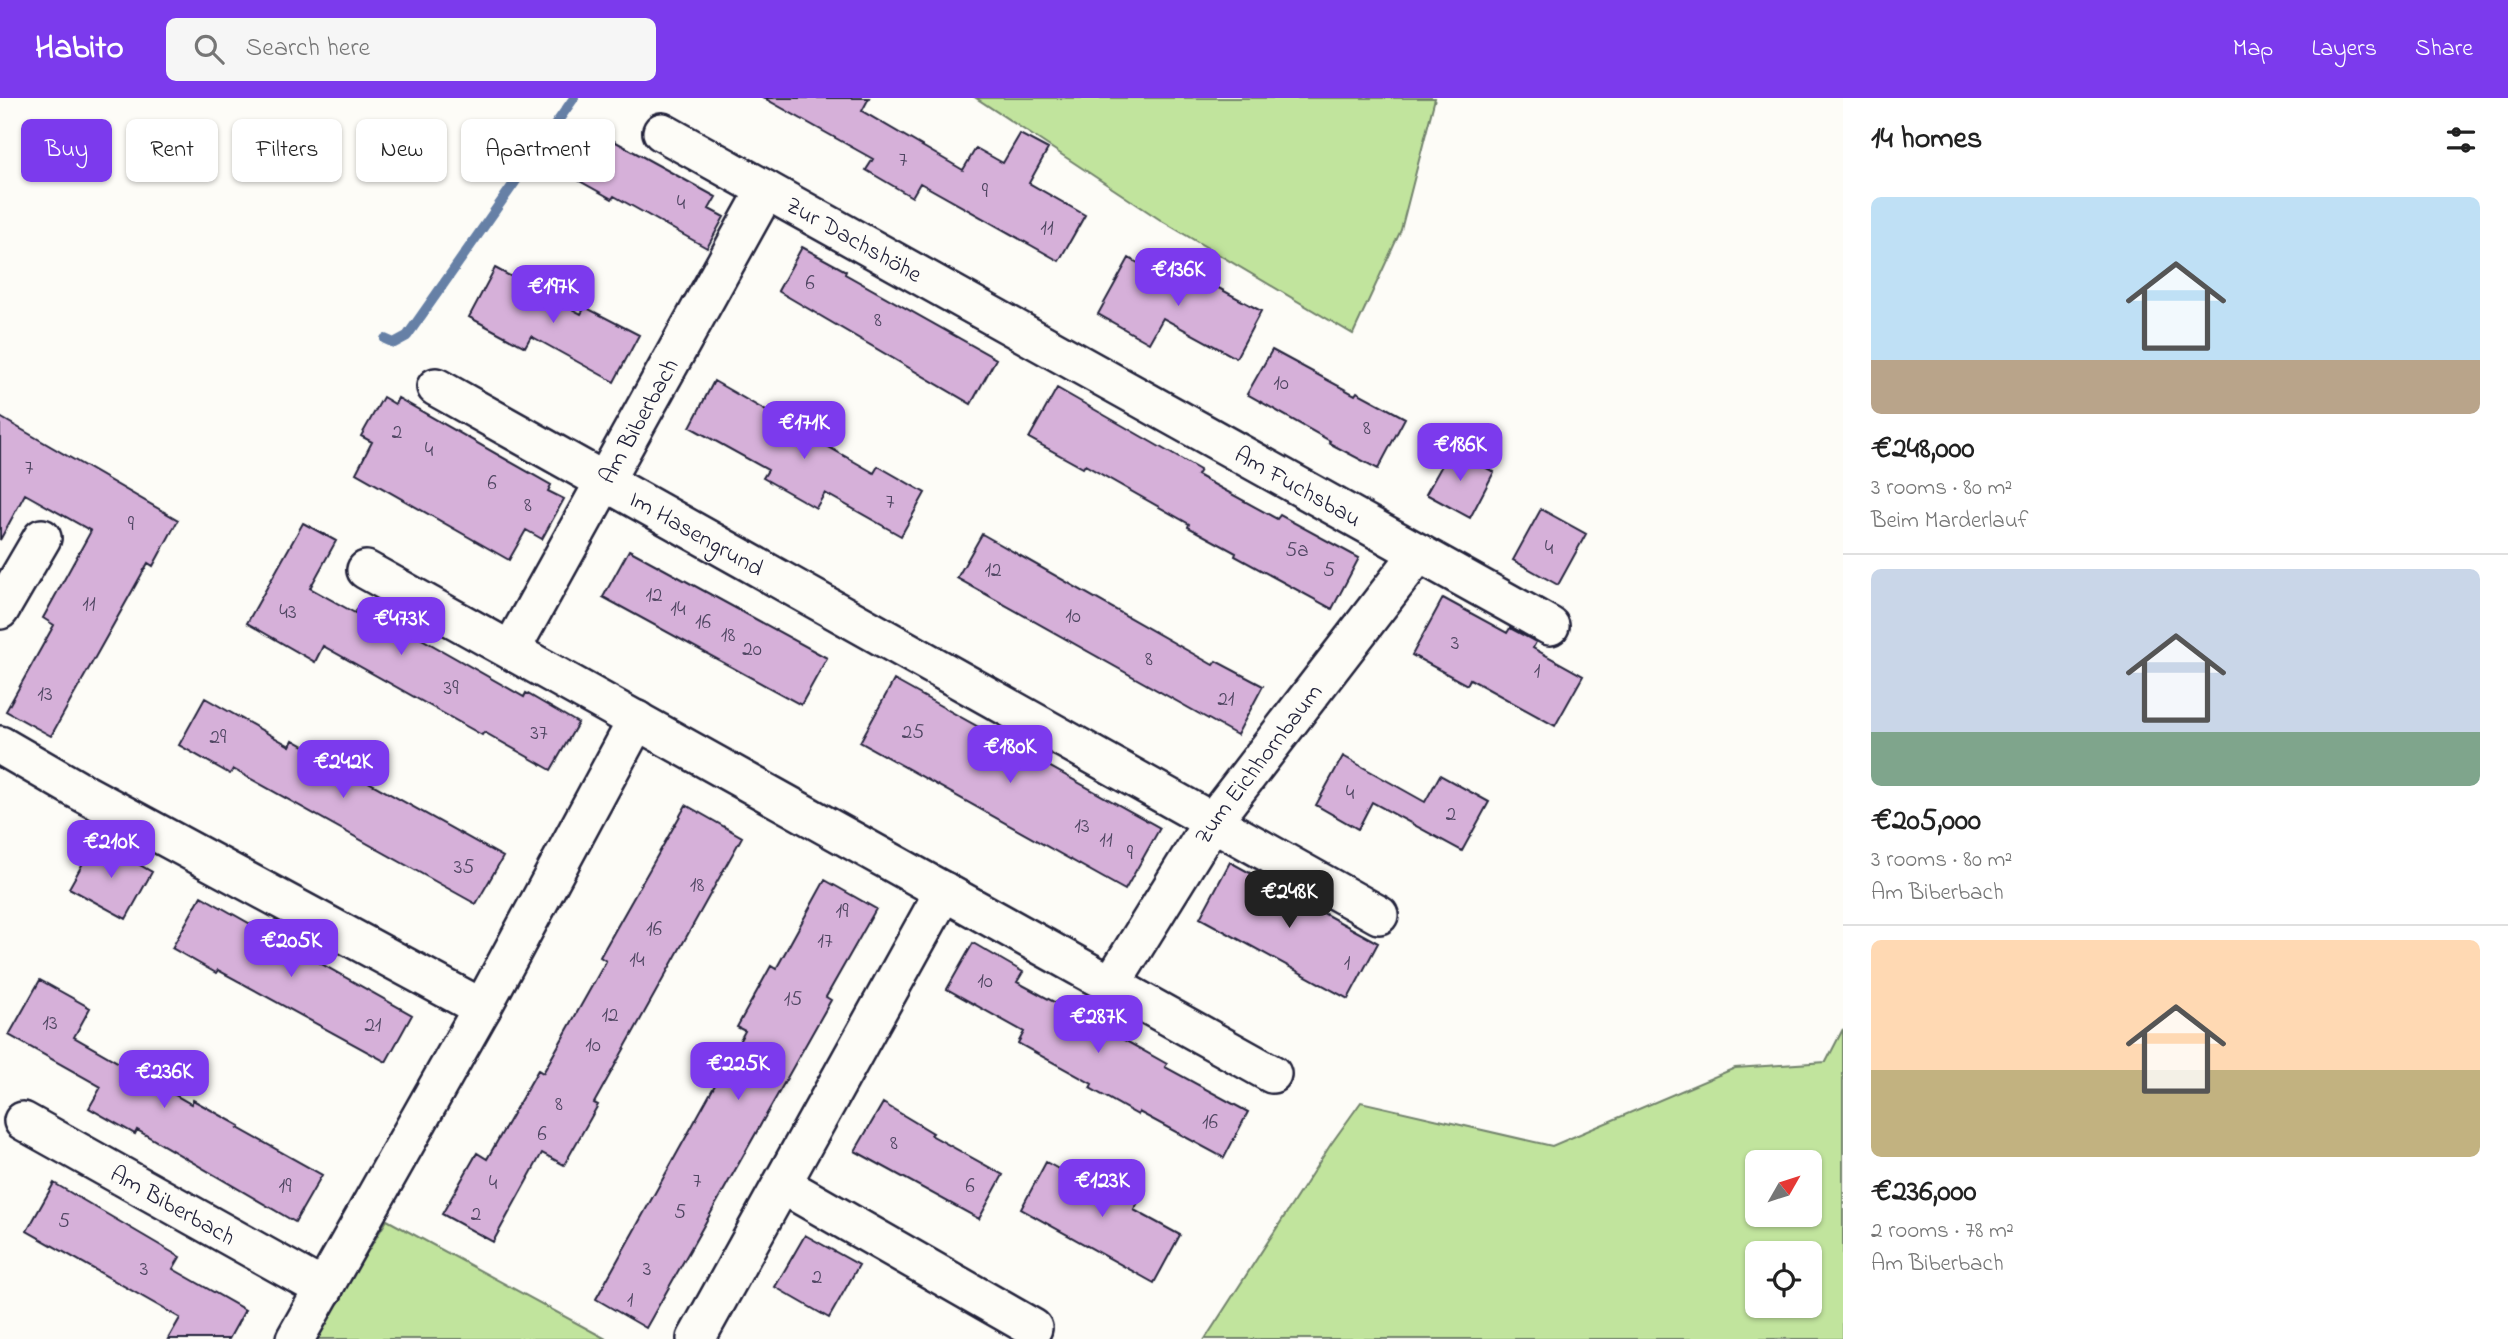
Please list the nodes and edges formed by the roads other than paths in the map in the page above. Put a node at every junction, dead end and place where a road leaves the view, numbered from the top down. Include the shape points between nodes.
1 (662, 132) dead end
2 (766, 190) junction
3 (1047, 346) joint
4 (436, 387) dead end
5 (605, 481) junction
6 (42, 538) dead end
7 (1419, 553) junction
8 (366, 570) dead end
9 (0, 610) edge
10 (1550, 626) dead end
11 (511, 650) junction
12 (637, 720) junction
13 (0, 745) edge
14 (1212, 822) junction
15 (944, 891) junction
16 (1379, 915) dead end
17 (1111, 985) junction
18 (482, 1008) junction
19 (1272, 1073) dead end
20 (23, 1121) dead end
21 (783, 1185) junction
22 (324, 1289) junction
23 (1033, 1328) dead end
24 (295, 1339) edge
25 (696, 1339) edge

1 - 2 street, Zur Dachshöhe
2 - 3 street, Zur Dachshöhe
2 - 5 street, Am Biberbach
3 - 7 street, Am Fuchsbau
4 - 5 street, Im Hasengrund
5 - 11 street, Am Biberbach
5 - 14 street, Im Hasengrund
6 - 9 street
7 - 10 street, Am Fuchsbau
7 - 14 street, Zum Eichhornbaum
8 - 11 street
11 - 12 street
12 - 15 street
12 - 18 street
13 - 18 street
14 - 16 street, Im Hasengrund
14 - 17 street, Zum Eichhornbaum
15 - 17 street
15 - 21 street
17 - 19 street
18 - 22 street
20 - 22 street, Am Biberbach
21 - 23 street
21 - 25 street
22 - 24 street

